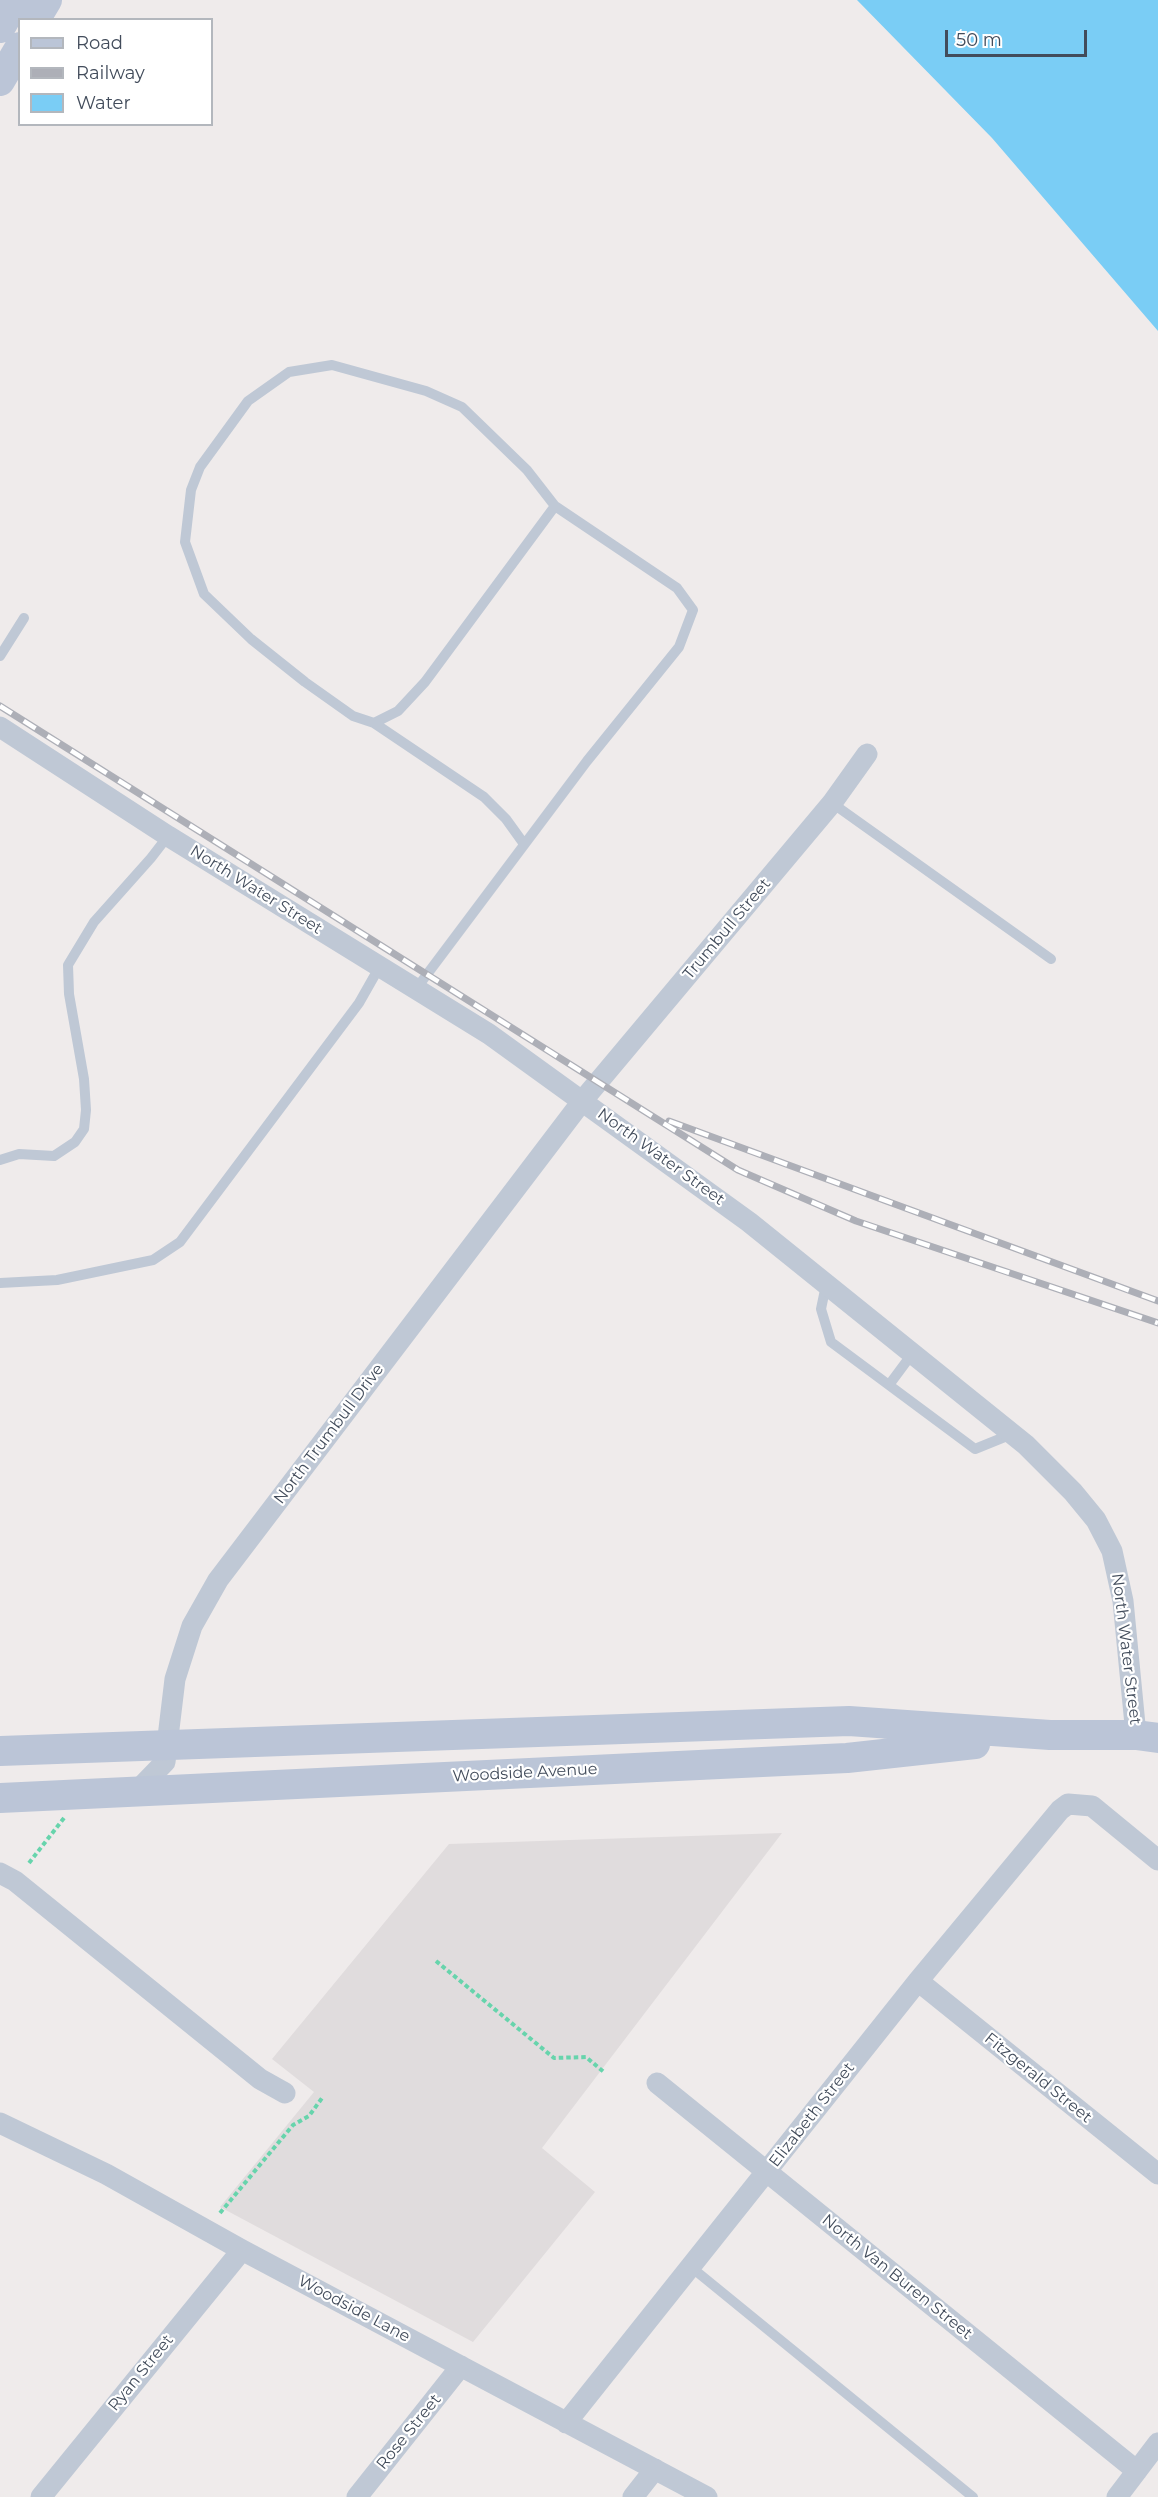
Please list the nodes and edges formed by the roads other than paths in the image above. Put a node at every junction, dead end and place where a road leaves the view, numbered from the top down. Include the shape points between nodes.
1 (16, 0) edge
2 (47, 0) edge
3 (36, 18) edge
4 (0, 28) edge
5 (18, 50) edge
6 (0, 81) edge
7 (555, 506) junction
8 (24, 618) dead end
9 (0, 656) edge
10 (374, 723) junction
11 (0, 727) edge
12 (867, 754) dead end
13 (832, 803) junction
14 (168, 836) junction
15 (524, 844) junction
16 (1051, 959) dead end
17 (380, 966) junction
18 (416, 989) junction
19 (583, 1100) junction
20 (0, 1160) edge
21 (0, 1283) edge
22 (826, 1285) junction
23 (912, 1354) junction
24 (889, 1385) junction
25 (1012, 1434) junction
26 (1050, 1735) junction
27 (1147, 1737) edge
28 (168, 1745) junction
29 (0, 1751) edge
30 (135, 1793) junction
31 (0, 1798) edge
32 (1158, 1860) edge
33 (0, 1873) edge
34 (918, 1981) junction
35 (657, 2083) dead end
36 (285, 2093) dead end
37 (0, 2123) edge
38 (767, 2172) junction
39 (1158, 2174) edge
40 (242, 2250) junction
41 (691, 2267) junction
42 (461, 2366) junction
43 (566, 2423) junction
44 (1156, 2448) edge
45 (655, 2469) junction
46 (1137, 2471) junction
47 (41, 2497) edge
48 (357, 2497) edge
49 (633, 2497) edge
50 (707, 2497) edge
51 (973, 2497) edge
52 (1117, 2497) edge

1 - 4 street
2 - 3 street
5 - 6 street
7 - 10 lane via 424,682 398,711
7 - 10 lane via 527,471 462,407 426,391 332,365 289,372 248,401 200,467 191,489 185,542 204,594 251,639 305,682 353,716
7 - 15 lane via 676,588 693,610 679,647
8 - 9 lane
10 - 15 lane via 484,796
11 - 14 street, North Water Street
12 - 13 street, Trumbull Street
13 - 16 lane
13 - 19 street, Trumbull Street
14 - 17 street, North Water Street
14 - 20 lane via 94,922 68,965 69,994 84,1079 84,1129 75,1143 54,1156 19,1154
15 - 18 lane
17 - 18 street, North Water Street
17 - 21 lane via 359,1003 180,1242 153,1260 57,1280
18 - 19 street, North Water Street
19 - 22 street, North Water Street via 749,1222
19 - 28 street, North Trumbull Drive via 218,1580 192,1626 179,1668 169,1713
22 - 23 street, North Water Street
22 - 24 lane via 821,1309 831,1341
23 - 24 lane
23 - 25 street, North Water Street
24 - 25 lane via 975,1449
25 - 27 street, North Water Street via 1073,1492 1096,1520 1112,1551
26 - 27 street, Woodside Avenue
26 - 28 street, Woodside Avenue via 849,1721
26 - 30 street, Woodside Avenue via 847,1758
28 - 29 street, Woodside Avenue
28 - 30 street, North Trumbull Drive via 165,1762
30 - 31 street, Woodside Avenue
32 - 34 street, Elizabeth Street via 1092,1806 1068,1804
33 - 36 street via 15,1881 260,2079
34 - 38 street, Elizabeth Street
34 - 39 street, Fitzgerald Street
35 - 38 street, North Van Buren Street
37 - 40 street, Woodside Lane via 106,2174
38 - 41 street, Elizabeth Street
38 - 46 street, North Van Buren Street
40 - 42 street, Woodside Lane
40 - 47 street, Ryan Street
41 - 43 street, Elizabeth Street
41 - 51 lane
42 - 43 street, Woodside Lane
42 - 48 street, Rose Street
43 - 45 street, Woodside Lane
44 - 46 street
45 - 49 street
45 - 50 street, Woodside Lane
46 - 52 street

